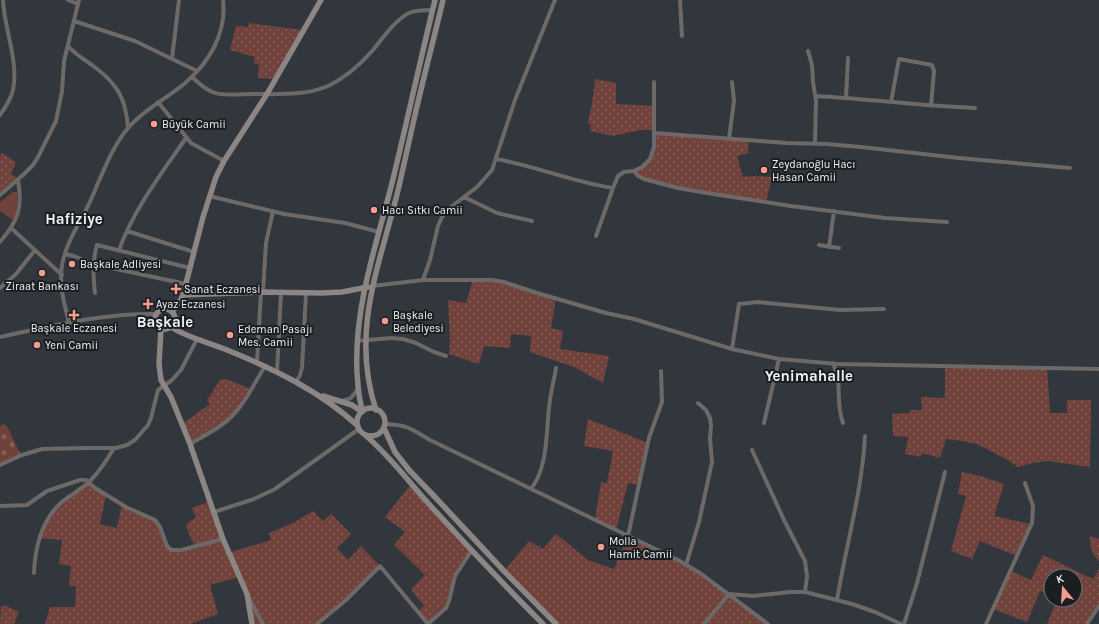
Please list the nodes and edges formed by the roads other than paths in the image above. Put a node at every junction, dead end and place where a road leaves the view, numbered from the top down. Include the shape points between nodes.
1 (3, 0) edge
2 (68, 0) edge
3 (179, 0) edge
4 (223, 0) edge
5 (320, 0) edge
6 (435, 0) edge
7 (443, 0) edge
8 (555, 0) edge
9 (680, 0) edge
10 (78, 2) edge
11 (432, 10) junction
12 (74, 21) junction
13 (682, 36) dead end
14 (68, 46) junction
15 (808, 51) dead end
16 (848, 58) dead end
17 (172, 59) junction
18 (196, 71) junction
19 (192, 77) junction
20 (654, 82) dead end
21 (732, 82) dead end
22 (267, 94) junction
23 (816, 96) junction
24 (846, 98) junction
25 (158, 102) junction
26 (891, 102) junction
27 (931, 106) junction
28 (975, 108) dead end
29 (0, 115) edge
30 (128, 128) junction
31 (654, 133) junction
32 (186, 138) junction
33 (729, 139) junction
34 (815, 143) junction
35 (496, 159) junction
36 (224, 161) junction
37 (1070, 168) dead end
38 (634, 171) junction
39 (18, 180) junction
40 (613, 188) junction
41 (0, 195) edge
42 (209, 196) junction
43 (464, 197) junction
44 (272, 211) junction
45 (834, 211) junction
46 (532, 221) dead end
47 (946, 222) dead end
48 (11, 228) junction
49 (127, 232) junction
50 (379, 232) junction
51 (596, 236) dead end
52 (0, 242) edge
53 (819, 245) dead end
54 (829, 247) junction
55 (839, 248) dead end
56 (35, 250) junction
57 (119, 250) junction
58 (194, 252) junction
59 (65, 254) junction
60 (93, 264) junction
61 (190, 268) junction
62 (62, 275) junction
63 (423, 280) junction
64 (186, 284) junction
65 (372, 286) junction
66 (0, 288) edge
67 (364, 288) junction
68 (262, 292) junction
69 (94, 293) dead end
70 (281, 293) junction
71 (306, 294) junction
72 (183, 295) junction
73 (884, 309) dead end
74 (172, 312) junction
75 (156, 314) junction
76 (69, 322) junction
77 (171, 327) junction
78 (161, 328) junction
79 (0, 337) edge
80 (197, 339) junction
81 (365, 340) junction
82 (357, 341) junction
83 (732, 349) junction
84 (446, 356) dead end
85 (779, 359) junction
86 (257, 362) junction
87 (833, 363) junction
88 (265, 366) junction
89 (556, 368) dead end
90 (1099, 369) edge
91 (661, 371) dead end
92 (277, 372) junction
93 (296, 382) junction
94 (164, 385) junction
95 (358, 389) junction
96 (317, 394) junction
97 (340, 402) junction
98 (698, 403) dead end
99 (376, 410) junction
100 (363, 411) junction
101 (764, 423) dead end
102 (843, 423) dead end
103 (384, 426) junction
104 (358, 427) junction
105 (365, 435) junction
106 (864, 436) dead end
107 (190, 444) junction
108 (114, 448) junction
109 (752, 450) dead end
110 (0, 466) edge
111 (945, 472) dead end
112 (88, 482) junction
113 (1025, 483) dead end
114 (531, 489) junction
115 (0, 506) edge
116 (214, 512) junction
117 (628, 536) junction
118 (223, 539) junction
119 (472, 550) junction
120 (686, 565) junction
121 (34, 573) dead end
122 (805, 592) junction
123 (247, 594) junction
124 (729, 594) junction
125 (837, 600) junction
126 (1099, 606) edge
127 (252, 624) edge
128 (263, 624) edge
129 (317, 624) edge
130 (428, 624) edge
131 (543, 624) edge
132 (556, 624) edge
133 (704, 624) edge
134 (768, 624) edge
135 (901, 624) edge
136 (904, 624) edge
137 (986, 624) edge
138 (1087, 624) edge

1 - 29 street via 14,83
2 - 10 street
3 - 17 street
4 - 18 street via 223,20 218,41
5 - 22 main road
6 - 11 main road
7 - 65 main road via 400,183
8 - 35 street
9 - 13 street
10 - 12 street
11 - 22 street via 405,16 360,64 333,84 309,92
11 - 50 main road
12 - 14 street
12 - 17 street via 124,37
14 - 30 street via 77,56 101,73 118,91 125,104
14 - 39 street via 56,121 36,160
15 - 23 street
16 - 24 street
17 - 18 street
18 - 19 street
19 - 22 street via 208,91 218,94
19 - 25 street
20 - 31 street
21 - 33 street via 734,101
22 - 36 main road
23 - 24 street
23 - 34 street
24 - 26 street
25 - 30 street
25 - 32 street
26 - 27 street
26 - 27 street via 899,59 933,67
27 - 28 street
30 - 59 street via 108,162
31 - 33 street
31 - 38 street via 652,155
32 - 36 street via 195,146
32 - 49 street via 147,195
33 - 34 street
34 - 37 street
35 - 40 street via 588,184
35 - 43 street via 490,174
36 - 42 main road
38 - 40 street via 618,176
38 - 45 street via 644,179 678,188
39 - 41 street
39 - 48 street via 19,212
40 - 51 street
42 - 44 street
42 - 58 main road
43 - 46 street via 497,213
43 - 63 street via 439,221
44 - 50 street via 345,223
44 - 68 street via 266,243
45 - 47 street
45 - 54 street
48 - 52 street
48 - 56 street
49 - 57 street
49 - 58 street
50 - 67 main road
53 - 54 street
54 - 55 street
56 - 62 street
56 - 66 street via 16,274
57 - 60 street via 96,245
57 - 61 street
58 - 61 main road
59 - 60 street
59 - 62 street
60 - 64 street
60 - 69 street
61 - 64 main road
62 - 76 street via 62,292
63 - 65 street
63 - 83 street via 504,282 537,294
64 - 72 main road
65 - 67 main road
65 - 81 main road
67 - 71 main road
67 - 82 main road
68 - 70 main road
68 - 72 main road
68 - 86 street
70 - 71 main road
70 - 92 street
71 - 93 street via 302,368
72 - 74 main road
73 - 83 street via 840,310 758,302 739,304
74 - 75 main road via 163,309
74 - 77 main road via 174,320
75 - 76 street via 123,315
75 - 78 main road via 155,322
76 - 79 street
77 - 78 main road
77 - 80 main road
78 - 94 main road via 159,368
80 - 86 main road
80 - 94 street via 181,370
81 - 82 street
81 - 84 street via 403,339
81 - 99 main road via 368,382
82 - 95 main road
83 - 85 street
85 - 87 street
85 - 101 street
86 - 88 main road
87 - 90 street
87 - 102 street via 839,381 839,407
88 - 92 main road
88 - 107 street via 229,419
89 - 114 street via 542,464
91 - 117 street via 662,402 649,438
92 - 93 main road
93 - 96 main road
94 - 107 main road
94 - 108 street via 157,392 151,418 145,429 131,443
95 - 97 street via 351,398
95 - 100 main road
96 - 97 main road
96 - 104 main road
97 - 100 main road
98 - 120 street via 710,418 712,462 699,522
99 - 100 main road via 371,408
99 - 103 main road via 384,416
100 - 104 main road via 358,419
103 - 105 main road via 377,435
103 - 114 street via 403,425 412,428 430,440
103 - 132 main road via 395,452 408,470
104 - 105 main road
104 - 116 street via 274,489
105 - 119 main road
106 - 125 street via 860,487
107 - 116 main road
108 - 110 street via 42,449
108 - 112 street
109 - 122 street via 806,566
111 - 136 street
112 - 115 street via 80,480 47,491 27,505
112 - 118 street via 126,507 155,520 171,550 181,550
112 - 121 street via 61,503 47,522 40,538
113 - 137 street via 1033,502 1032,523
114 - 117 street
116 - 118 main road
117 - 120 street
118 - 123 main road
119 - 130 street via 455,576 446,608
119 - 131 main road
120 - 124 street
122 - 124 street via 753,596
122 - 125 street
123 - 127 main road
123 - 128 street
124 - 133 street
124 - 134 street
125 - 135 street via 875,612
126 - 138 street
129 - 130 street via 380,566

